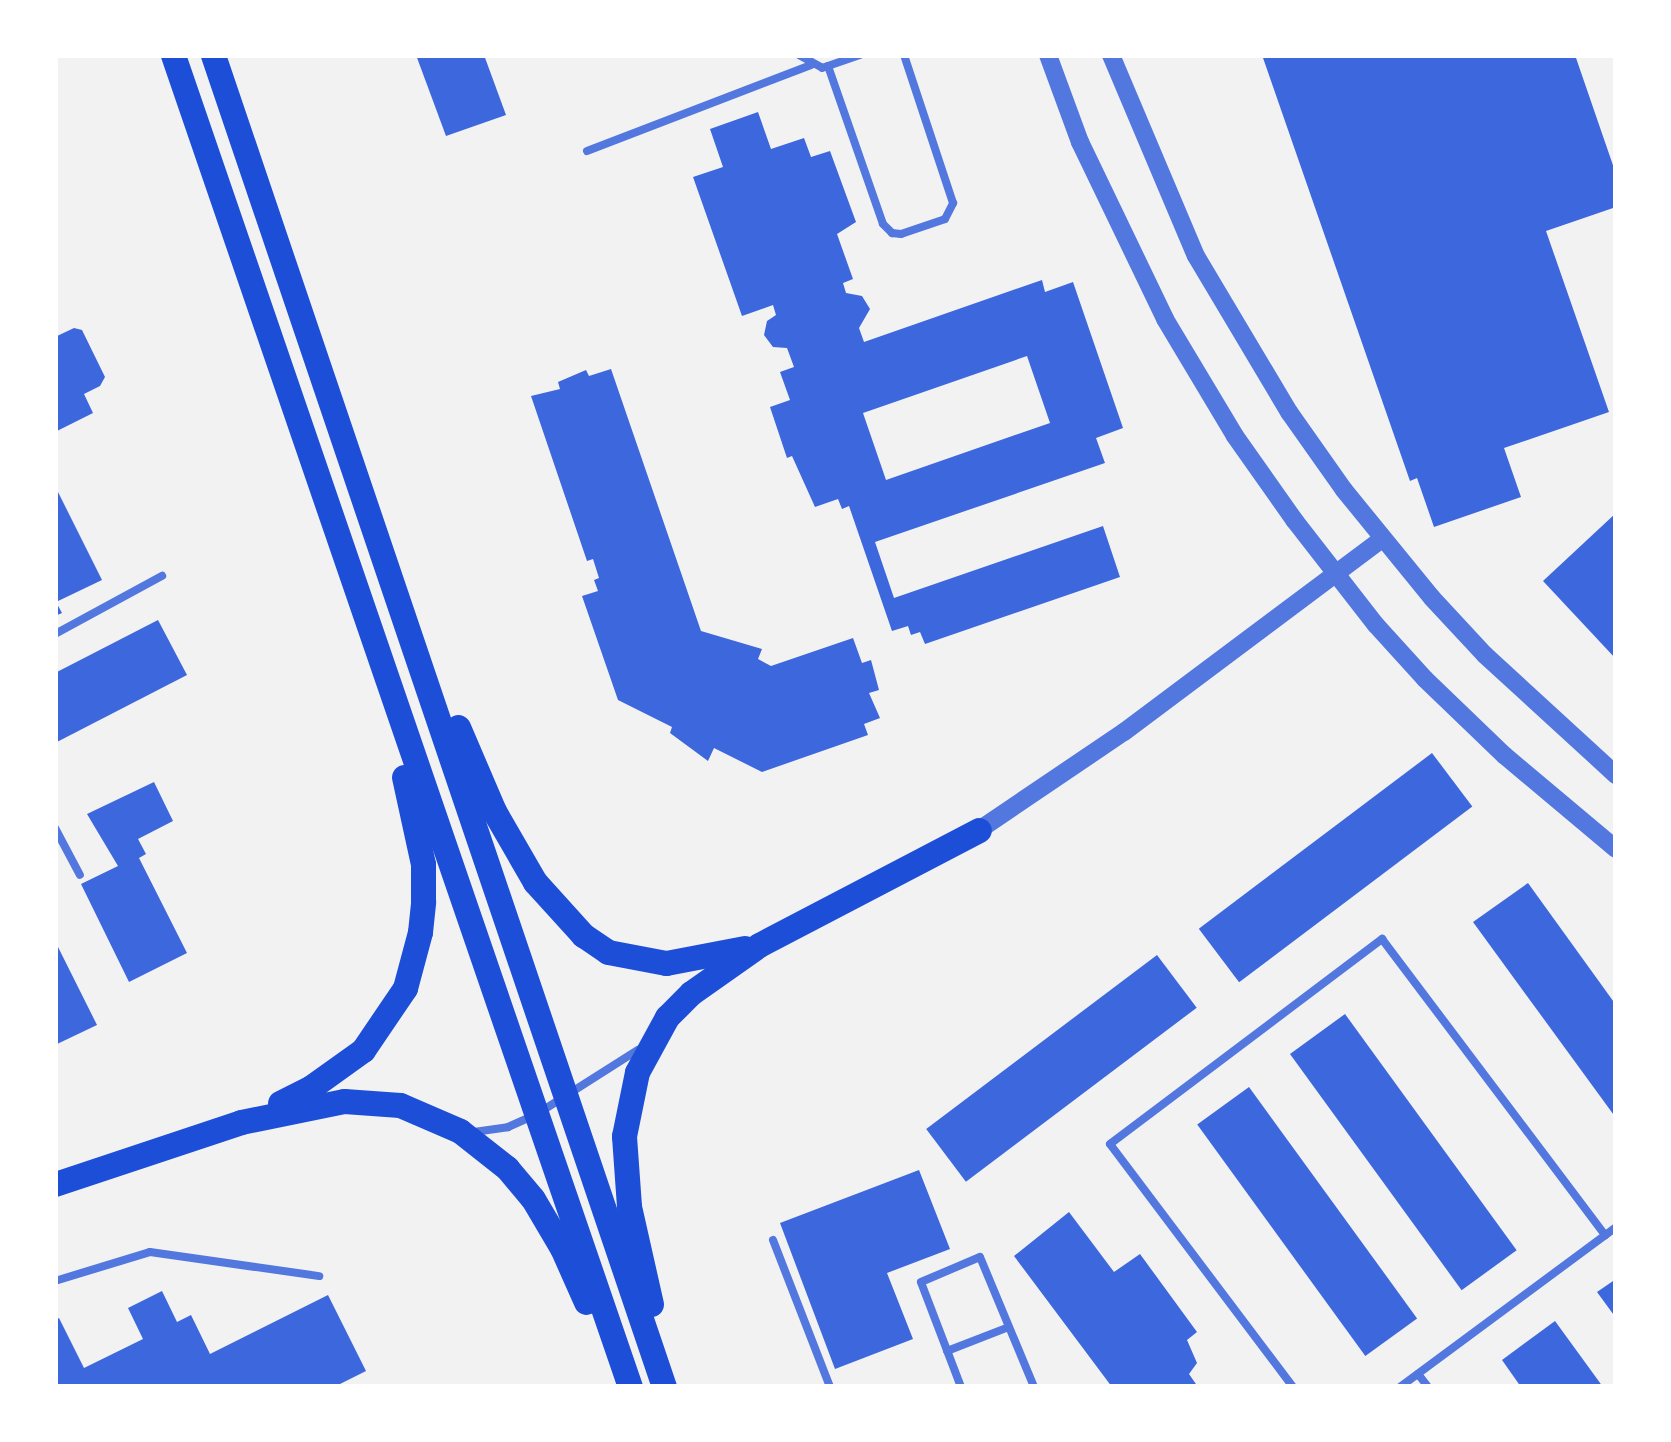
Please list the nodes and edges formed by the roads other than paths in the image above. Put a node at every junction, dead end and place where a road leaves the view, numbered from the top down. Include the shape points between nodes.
1 (173, 55) edge
2 (213, 55) edge
3 (798, 55) edge
4 (860, 55) edge
5 (904, 55) edge
6 (1048, 55) edge
7 (1111, 55) edge
8 (811, 65) junction
9 (828, 66) junction
10 (588, 151) dead end
11 (368, 512) junction
12 (1382, 538) junction
13 (1336, 575) junction
14 (162, 576) dead end
15 (368, 631) junction
16 (55, 634) edge
17 (1616, 776) edge
18 (55, 828) edge
19 (980, 830) joint
20 (1616, 849) edge
21 (80, 875) dead end
22 (760, 945) junction
23 (654, 1038) junction
24 (568, 1098) junction
25 (538, 1114) junction
26 (241, 1122) junction
27 (460, 1130) junction
28 (55, 1184) edge
29 (1616, 1228) edge
30 (1605, 1235) junction
31 (773, 1240) dead end
32 (319, 1276) dead end
33 (55, 1281) edge
34 (1009, 1327) junction
35 (947, 1351) junction
36 (1418, 1374) junction
37 (618, 1387) edge
38 (630, 1387) edge
39 (666, 1387) edge
40 (830, 1387) edge
41 (961, 1387) edge
42 (1034, 1387) edge
43 (1293, 1387) edge
44 (1400, 1387) edge
45 (1428, 1387) edge

1 - 15 main road
2 - 11 main road
3 - 8 lane
4 - 9 lane
5 - 9 lane via 953,203 944,220 902,234 882,224
6 - 13 street via 1080,142 1165,319 1235,436
7 - 12 street via 1219,299 1289,412
8 - 9 lane
8 - 10 lane
11 - 22 main road via 494,811 535,882 561,912 608,952 635,960 696,960
11 - 24 main road
12 - 13 street
12 - 17 street via 1485,655
13 - 19 street
13 - 20 street via 1438,691
14 - 16 lane
15 - 25 main road
15 - 26 main road via 422,864 412,968 364,1050 310,1088
18 - 21 lane
19 - 22 main road
22 - 23 main road via 691,993
23 - 24 lane
23 - 39 main road via 627,1114 626,1176
24 - 25 lane
24 - 39 main road
25 - 27 lane via 483,1133
25 - 38 main road
26 - 27 main road via 360,1100 412,1108
26 - 28 main road
27 - 37 main road via 533,1199 562,1248
29 - 30 lane
30 - 36 lane
30 - 43 lane via 1382,939 1110,1144
31 - 40 lane
32 - 33 lane via 150,1252
34 - 35 lane
34 - 35 lane via 980,1256 921,1282
34 - 42 lane
35 - 41 lane
36 - 44 lane
36 - 45 lane

